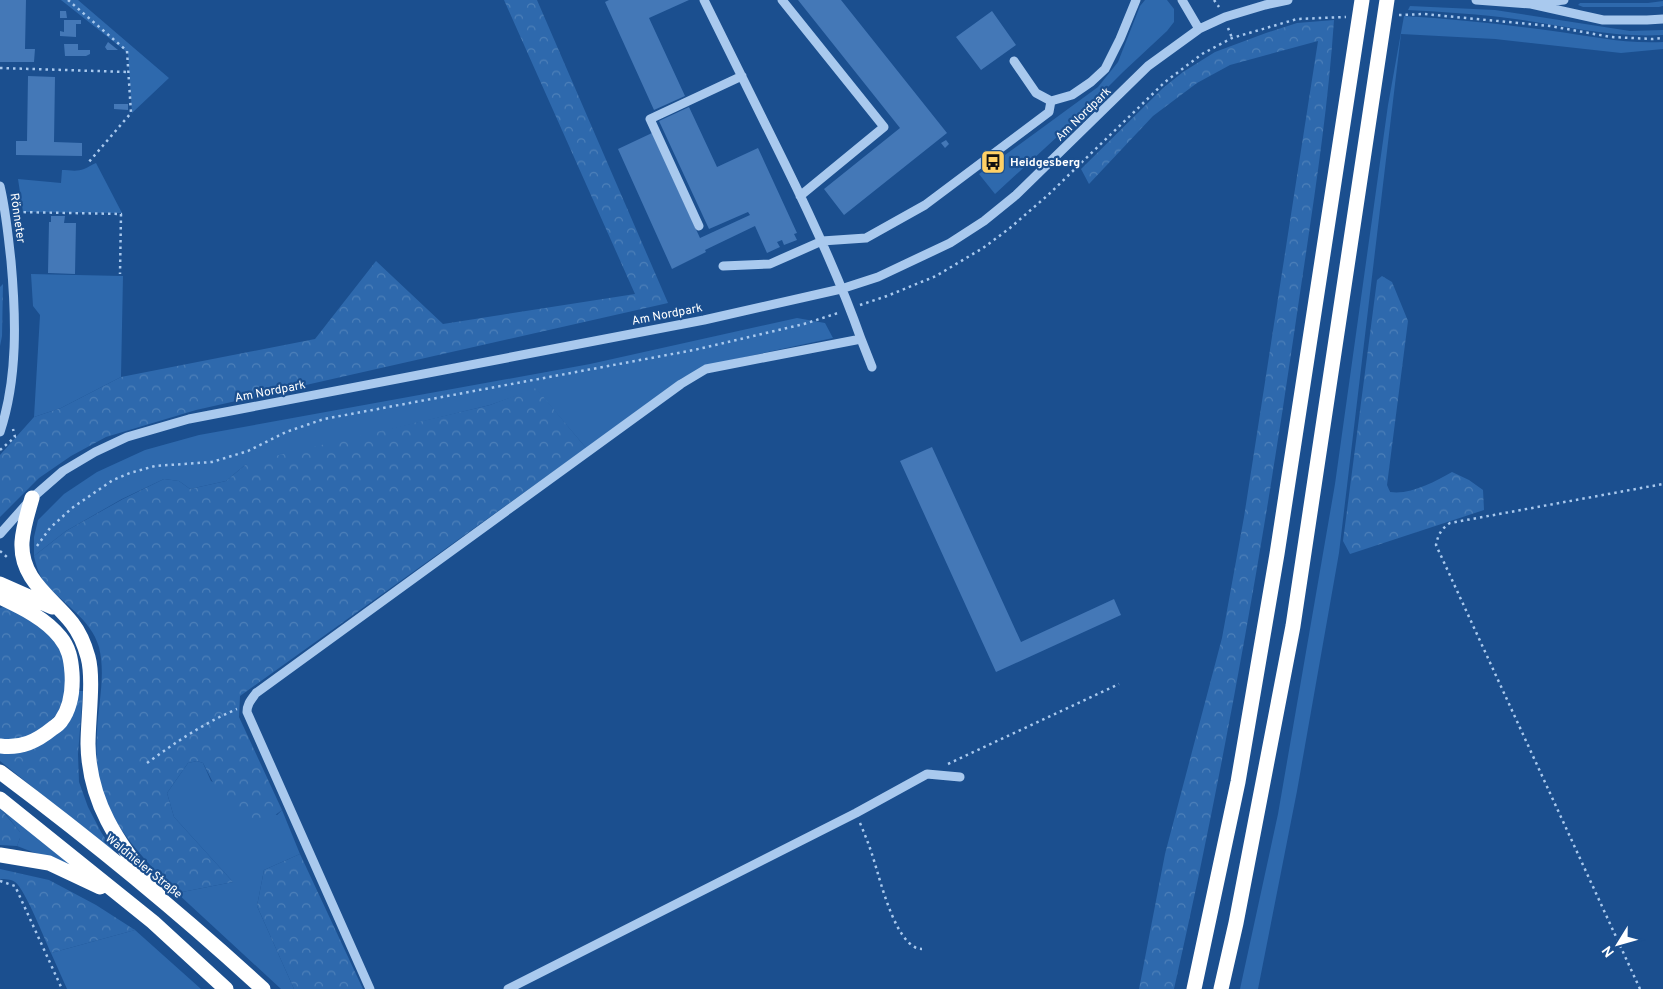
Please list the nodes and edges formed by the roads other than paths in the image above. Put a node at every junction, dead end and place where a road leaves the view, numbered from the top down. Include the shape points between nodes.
1 (704, 0) edge
2 (782, 0) edge
3 (1136, 0) edge
4 (1182, 0) edge
5 (1288, 0) edge
6 (1362, 0) edge
7 (1387, 0) edge
8 (1476, 0) edge
9 (1564, 0) edge
10 (1531, 4) junction
11 (1663, 19) edge
12 (1199, 29) junction
13 (1014, 61) dead end
14 (742, 76) junction
15 (1051, 101) junction
16 (0, 186) edge
17 (800, 196) junction
18 (699, 226) dead end
19 (822, 241) junction
20 (723, 266) dead end
21 (841, 288) junction
22 (861, 339) junction
23 (872, 367) dead end
24 (0, 432) edge
25 (32, 498) junction
26 (0, 534) edge
27 (0, 584) edge
28 (0, 597) edge
29 (60, 611) junction
30 (0, 746) edge
31 (0, 772) edge
32 (960, 777) dead end
33 (0, 799) edge
34 (0, 855) edge
35 (163, 900) junction
36 (152, 922) junction
37 (226, 989) edge
38 (263, 989) edge
39 (370, 989) edge
40 (508, 989) edge
41 (1194, 989) edge
42 (1221, 989) edge

1 - 14 street
2 - 17 street via 884,127
3 - 15 street via 1105,68 1072,95
4 - 12 street
5 - 12 street, Am Nordpark via 1225,17
6 - 41 highway via 1277,554 1238,782
7 - 42 highway via 1293,626
8 - 10 street
9 - 10 street
10 - 11 street via 1603,20
12 - 21 street, Am Nordpark via 1148,66 1016,195 984,221 950,243 888,273
13 - 15 street via 1036,92
14 - 17 street
14 - 18 street via 650,118
15 - 19 street via 1049,112 925,205 866,238
16 - 24 street, Rönneter via 6,212 14,295 14,345 9,394
17 - 19 street
19 - 20 street via 770,264
19 - 21 street
21 - 22 street
21 - 25 street, Am Nordpark via 704,320 188,419 127,437 94,452 63,471
22 - 23 street
22 - 39 street via 706,369 256,693 247,705 247,712
25 - 26 street, Am Nordpark
25 - 29 highway via 22,542 24,565 33,582
27 - 29 highway
28 - 30 highway via 47,623 61,638 71,657 73,686 61,722 31,743
29 - 35 highway via 72,623 88,657 91,677 88,762 92,783 122,846
31 - 35 highway, Waldnieler Straße
32 - 40 street via 926,774 856,813
33 - 36 highway
34 - 36 highway via 49,864 72,873 96,884
35 - 38 highway, Waldnieler Straße
36 - 37 highway

